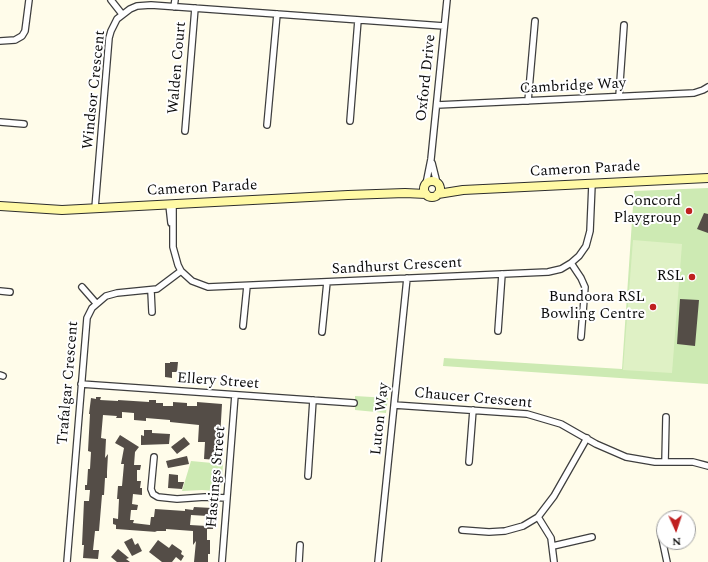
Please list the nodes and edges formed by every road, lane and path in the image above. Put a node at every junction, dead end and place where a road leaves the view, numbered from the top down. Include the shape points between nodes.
1 (29, 0) edge
2 (110, 0) edge
3 (175, 0) edge
4 (447, 0) edge
5 (174, 7) junction
6 (195, 8) junction
7 (122, 14) junction
8 (277, 14) junction
9 (358, 20) junction
10 (534, 21) dead end
11 (624, 25) dead end
12 (444, 26) junction
13 (0, 41) edge
14 (708, 87) edge
15 (619, 96) junction
16 (528, 101) junction
17 (437, 106) junction
18 (350, 121) dead end
19 (0, 122) edge
20 (24, 124) dead end
21 (267, 126) dead end
22 (185, 131) dead end
23 (431, 159) junction
24 (708, 178) edge
25 (592, 184) junction
26 (438, 187) junction
27 (426, 188) junction
28 (171, 204) junction
29 (0, 206) edge
30 (95, 208) junction
31 (571, 263) junction
32 (181, 271) junction
33 (502, 274) junction
34 (407, 278) junction
35 (327, 282) junction
36 (247, 286) junction
37 (82, 287) dead end
38 (150, 290) junction
39 (0, 291) edge
40 (10, 292) dead end
41 (96, 303) junction
42 (152, 312) dead end
43 (243, 326) dead end
44 (498, 330) dead end
45 (322, 332) dead end
46 (581, 337) dead end
47 (81, 384) junction
48 (235, 395) junction
49 (314, 400) junction
50 (354, 403) dead end
51 (394, 405) junction
52 (473, 410) junction
53 (666, 417) dead end
54 (587, 438) junction
55 (154, 457) dead end
56 (469, 462) dead end
57 (665, 462) junction
58 (708, 466) edge
59 (308, 476) dead end
60 (227, 498) junction
61 (538, 517) junction
62 (462, 530) dead end
63 (592, 537) dead end
64 (300, 546) dead end
65 (553, 546) junction
66 (664, 550) edge
67 (67, 562) edge
68 (222, 562) edge
69 (299, 562) edge
70 (378, 562) edge
71 (554, 562) edge
72 (667, 562) edge

1 - 13 street via 22,36 19,39
2 - 7 street
3 - 5 street
4 - 12 street, Oxford Drive
5 - 6 street, Windsor Crescent
5 - 7 street, Windsor Crescent via 144,5
6 - 8 street, Windsor Crescent
6 - 22 street, Walden Court
7 - 30 street, Windsor Crescent via 113,25 109,38
8 - 9 street, Windsor Crescent
8 - 21 street
9 - 12 street, Windsor Crescent
9 - 18 street
10 - 16 street
11 - 15 street
12 - 17 street, Oxford Drive
14 - 15 street, Cambridge Way via 694,93
15 - 16 street, Cambridge Way
16 - 17 street, Cambridge Way
17 - 23 street, Oxford Drive
19 - 20 street
23 - 26 street, Oxford Drive
23 - 27 street, Oxford Drive
24 - 25 street, Cameron Parade
25 - 26 street, Cameron Parade via 463,190
25 - 31 street, Sandhurst Crescent via 588,239 583,251
26 - 27 street via 430,181
26 - 27 street via 432,196
27 - 28 street, Cameron Parade via 405,193
28 - 30 street, Cameron Parade
28 - 32 street via 174,254
29 - 30 street, Cameron Parade via 53,210
31 - 33 street, Sandhurst Crescent via 554,271
31 - 46 street via 585,287
32 - 36 street, Sandhurst Crescent via 192,281 208,288
32 - 38 street via 161,287
33 - 34 street, Sandhurst Crescent
33 - 44 street
34 - 35 street, Sandhurst Crescent
34 - 51 street, Luton Way
35 - 36 street, Sandhurst Crescent
35 - 45 street
36 - 43 street
37 - 41 street
38 - 41 street via 112,294
38 - 42 street
39 - 40 street
41 - 47 street, Trafalgar Crescent via 89,312 85,324
47 - 48 street, Ellery Street
47 - 67 street, Trafalgar Crescent
48 - 49 street, Ellery Street
48 - 60 street, Hastings Street
49 - 50 street, Ellery Street
49 - 59 street
51 - 52 street, Chaucer Crescent
51 - 70 street, Luton Way
52 - 54 street, Chaucer Crescent via 538,416 562,424
52 - 56 street
53 - 57 street
54 - 57 street, Chaucer Crescent via 607,450 626,457
54 - 61 street via 554,496
55 - 60 street via 151,489 158,497
57 - 58 street, Chaucer Crescent via 693,462
60 - 68 street, Hastings Street
61 - 62 street via 523,526 505,531
61 - 65 street via 547,530
63 - 65 street
64 - 69 street
65 - 71 street
66 - 72 street

